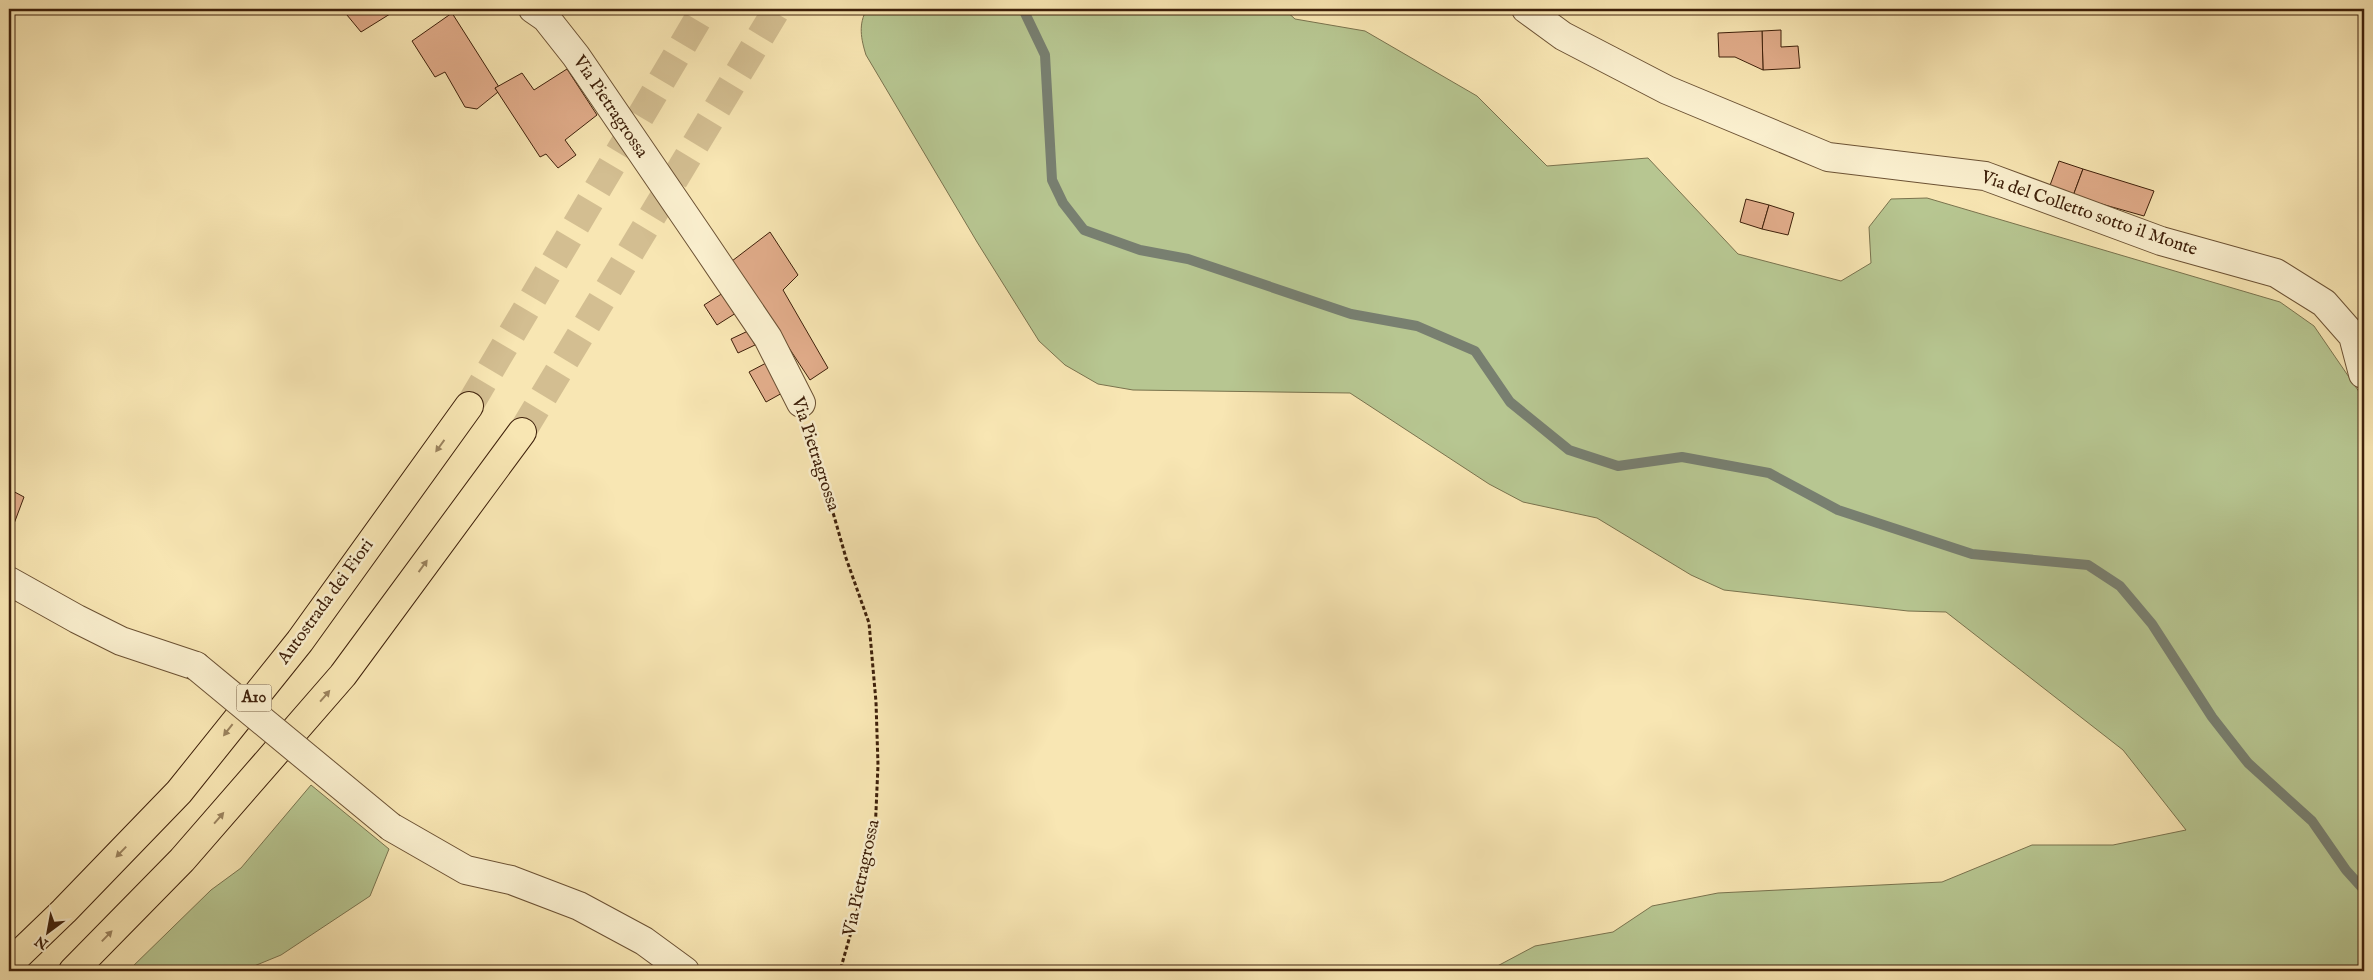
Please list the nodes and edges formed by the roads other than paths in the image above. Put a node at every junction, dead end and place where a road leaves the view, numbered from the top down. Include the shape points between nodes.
1 (533, 9) edge
2 (1526, 9) edge
3 (2364, 374) edge
4 (801, 403) road end
5 (469, 406) tunnel mouth
6 (522, 432) tunnel mouth
7 (9, 581) edge
8 (9, 964) edge
9 (73, 971) edge
10 (685, 971) edge

1 - 4 street, Via Pietragrossa via 546,18 576,56 768,338
2 - 3 street, Via del Colletto sotto il Monte via 1563,36 1667,90 1828,157 1985,176 2161,241 2276,273 2324,303 2353,336
5 -> 8 highway, Autostrada dei Fiori / A10 via 300,641 179,792 64,912
9 -> 6 highway via 182,860 343,675
7 - 10 street, bridge via 121,640 196,666 391,827 466,870 511,880 579,906 644,941

